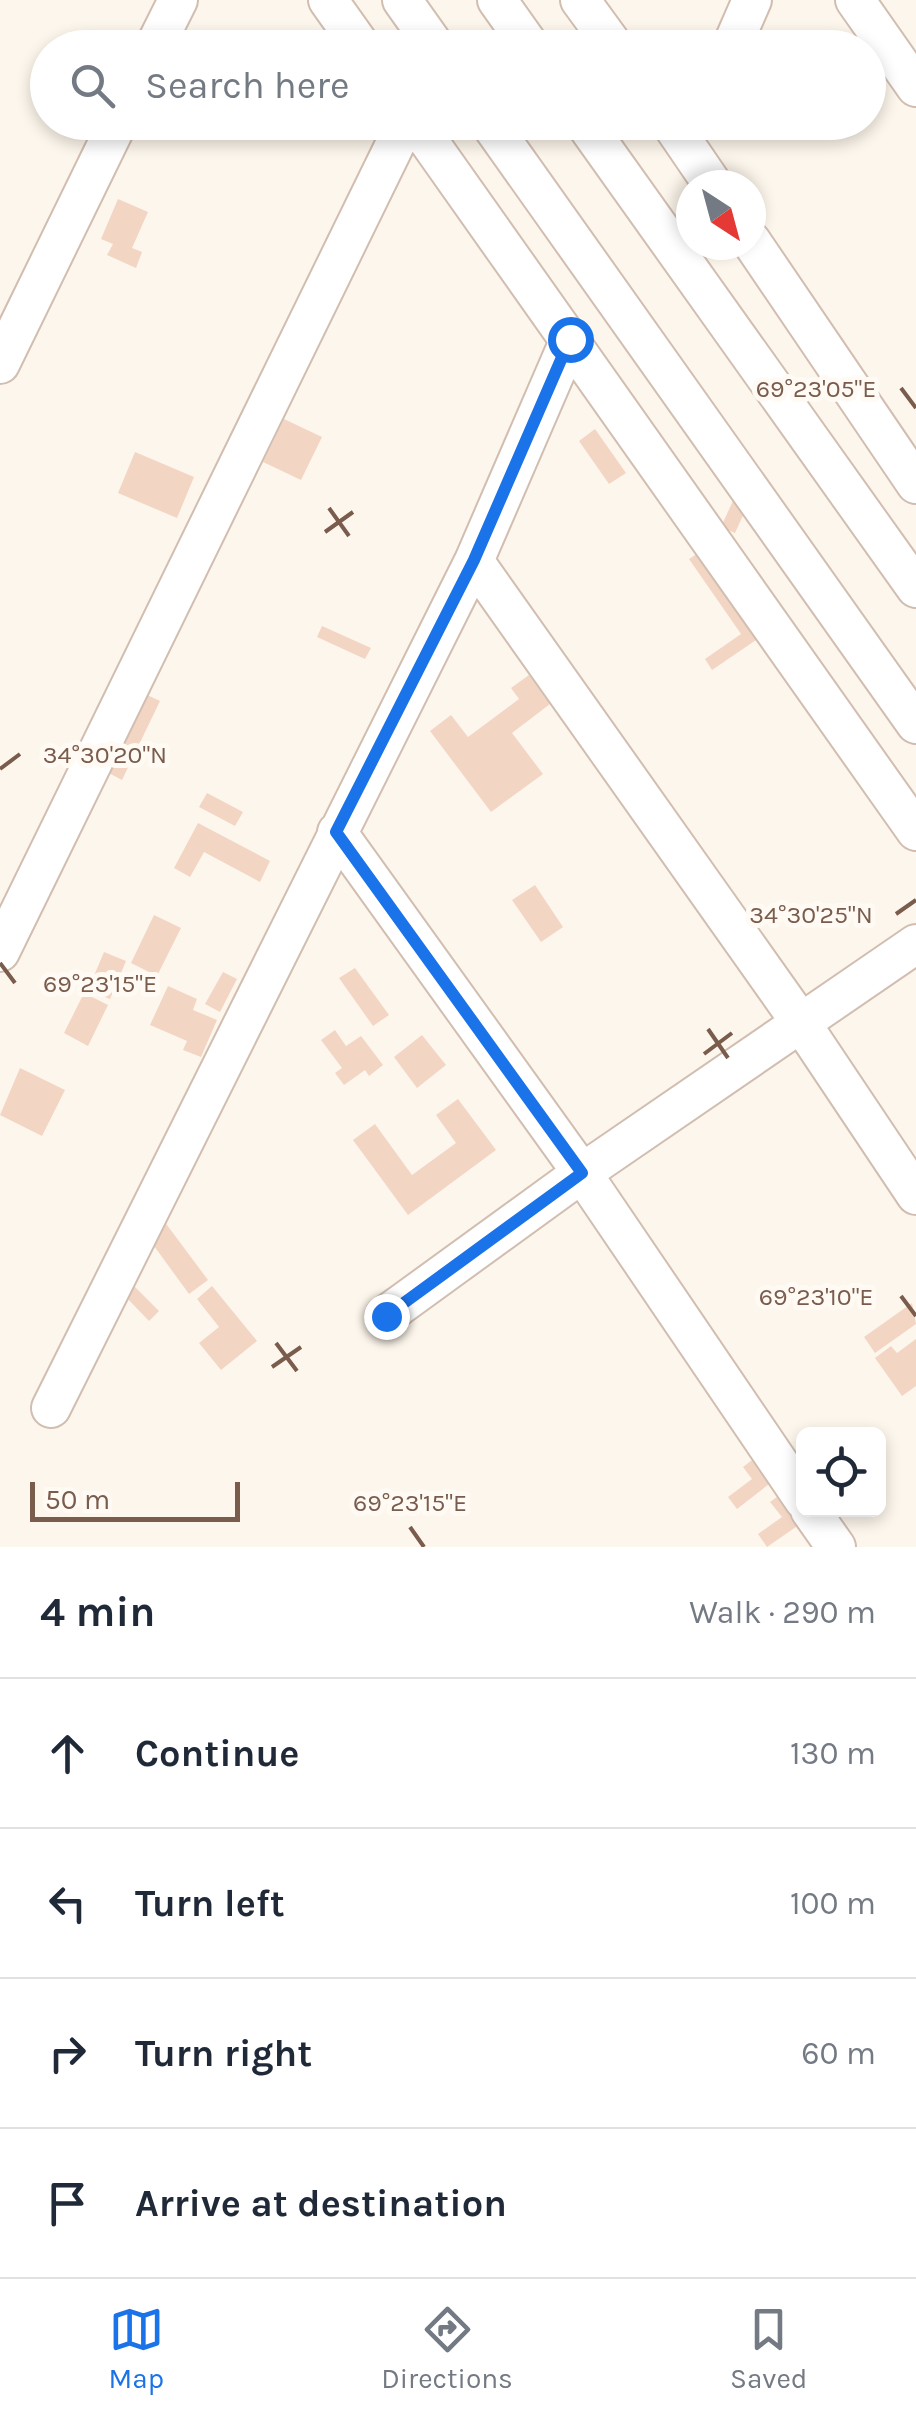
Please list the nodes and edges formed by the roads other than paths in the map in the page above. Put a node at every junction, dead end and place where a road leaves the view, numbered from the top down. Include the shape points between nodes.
1 (178, 0) edge
2 (328, 0) edge
3 (402, 0) edge
4 (497, 0) edge
5 (580, 0) edge
6 (752, 0) edge
7 (855, 0) edge
8 (163, 30) edge
9 (349, 30) edge
10 (423, 30) edge
11 (518, 30) edge
12 (602, 30) edge
13 (738, 30) edge
14 (876, 30) edge
15 (886, 44) edge
16 (916, 87) edge
17 (109, 140) edge
18 (397, 140) edge
19 (428, 140) edge
20 (502, 140) edge
21 (597, 140) edge
22 (689, 140) edge
23 (706, 170) edge
24 (765, 260) edge
25 (570, 339) junction
26 (0, 364) edge
27 (916, 484) edge
28 (474, 560) junction
29 (916, 588) edge
30 (916, 724) edge
31 (916, 830) edge
32 (336, 832) junction
33 (916, 944) edge
34 (0, 952) edge
35 (801, 1023) junction
36 (582, 1173) junction
37 (916, 1196) edge
38 (386, 1316) dead end
39 (52, 1408) dead end
40 (796, 1488) edge
41 (815, 1517) edge
42 (836, 1547) edge

1 - 8 street
2 - 9 street
3 - 10 street
4 - 11 street
5 - 12 street
6 - 13 street
7 - 14 street
15 - 16 street
17 - 26 street
18 - 34 street
19 - 25 street
20 - 30 street
21 - 29 street
22 - 23 street
24 - 27 street
25 - 28 street
25 - 31 street
28 - 32 street
28 - 35 street
32 - 36 street
32 - 39 street
33 - 35 street
35 - 36 street
35 - 37 street
36 - 38 street
36 - 40 street
41 - 42 street

